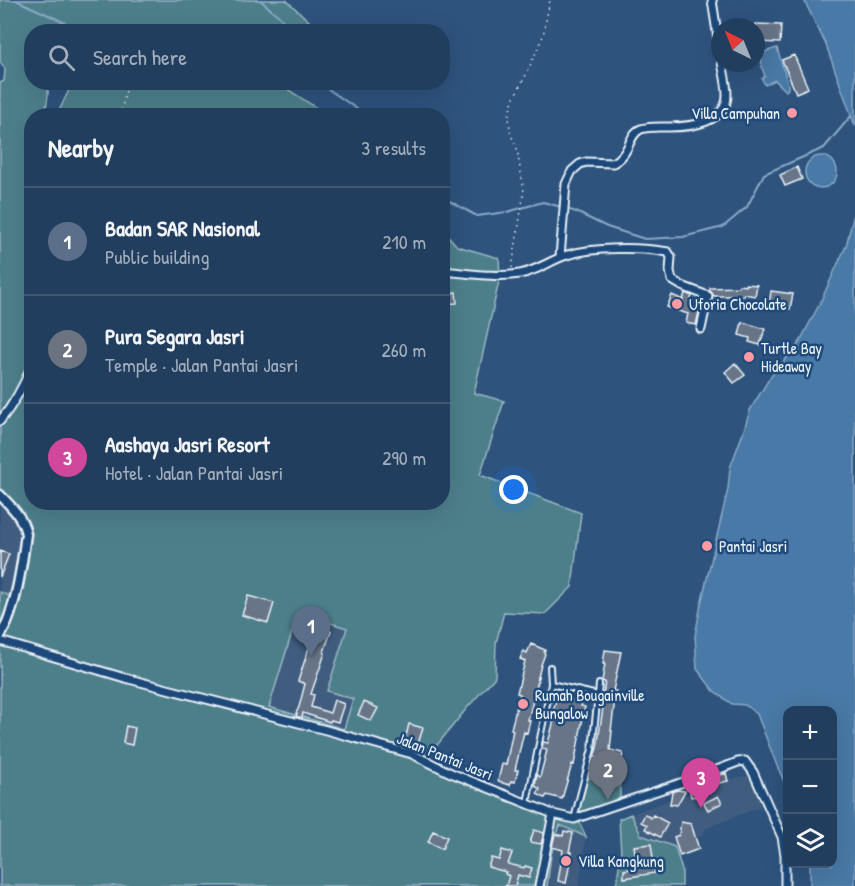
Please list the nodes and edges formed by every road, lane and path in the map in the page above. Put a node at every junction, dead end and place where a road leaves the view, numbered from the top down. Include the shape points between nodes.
1 (550, 0) edge
2 (712, 0) edge
3 (715, 18) edge
4 (723, 72) edge
5 (126, 90) edge
6 (122, 108) edge
7 (560, 257) junction
8 (450, 272) edge
9 (511, 275) junction
10 (701, 329) dead end
11 (24, 383) edge
12 (0, 421) edge
13 (0, 495) edge
14 (0, 636) edge
15 (0, 641) edge
16 (550, 667) dead end
17 (551, 684) junction
18 (599, 684) dead end
19 (598, 695) junction
20 (527, 804) junction
21 (553, 814) junction
22 (574, 819) junction
23 (539, 886) edge
24 (785, 886) edge

1 - 9 path via 543,36 510,107 510,132 524,192
2 - 3 street
4 - 7 street via 727,97 716,116 698,125 638,130 617,161 576,166 568,177
5 - 6 path
7 - 9 street via 535,270
7 - 10 street via 623,249 668,252 672,280 708,296
8 - 9 street
11 - 12 street
13 - 14 street via 17,512 26,534 12,607
15 - 20 street, Jalan Pantai Jasri via 412,754
16 - 17 lane
17 - 19 lane
17 - 20 lane
18 - 19 lane
19 - 22 lane via 592,749
20 - 21 street, Jalan Pantai Jasri
21 - 22 street, Jalan Pantai Jasri
21 - 23 street
22 - 24 street via 745,761 782,837

